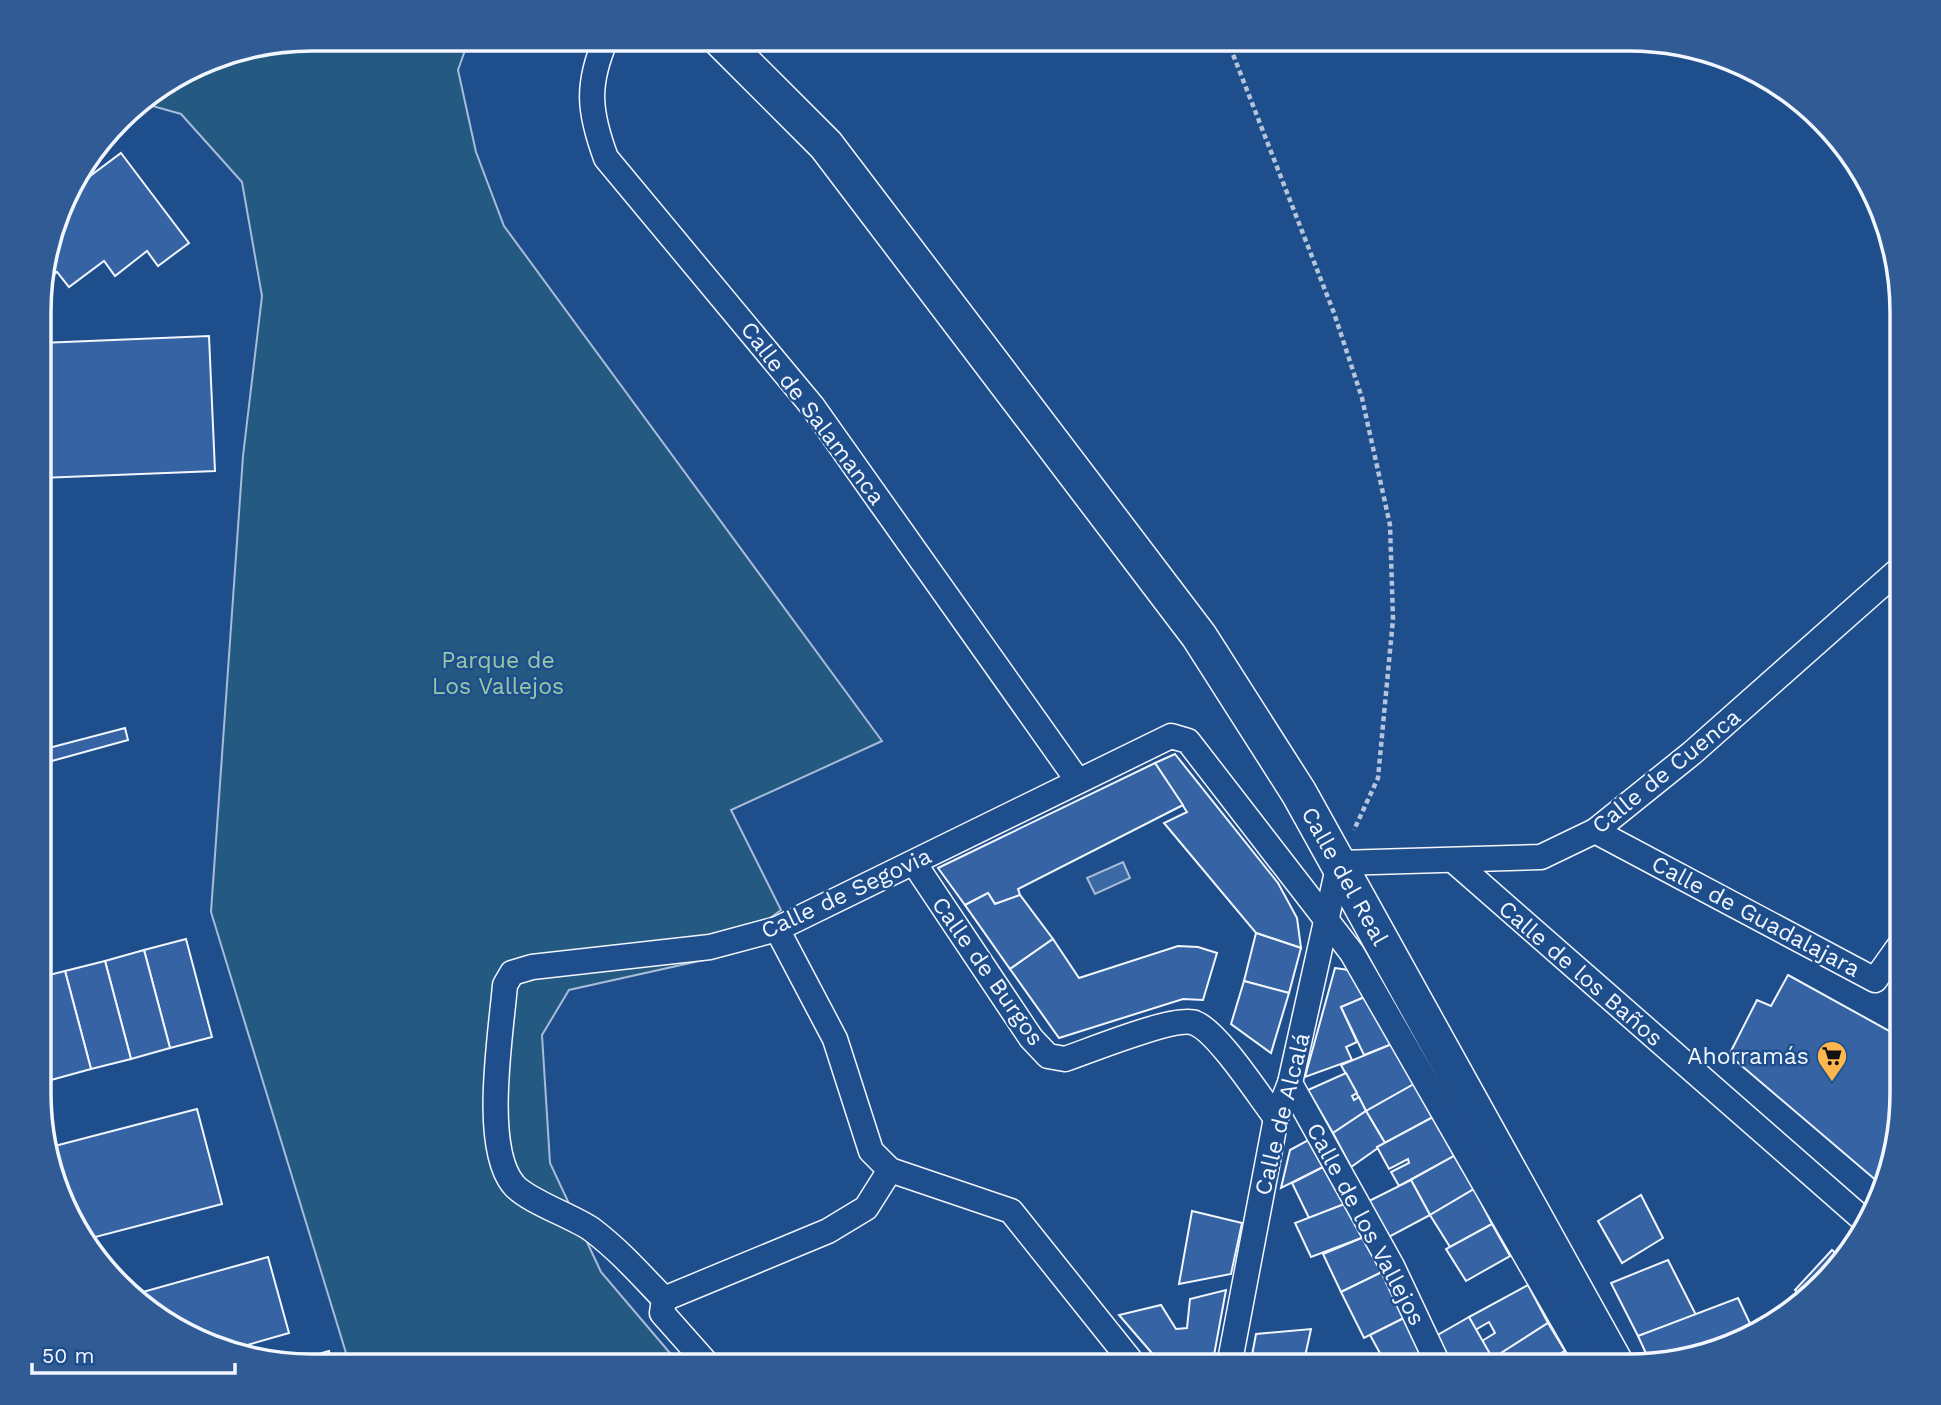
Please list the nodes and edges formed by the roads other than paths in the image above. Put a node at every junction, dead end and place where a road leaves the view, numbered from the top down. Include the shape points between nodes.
1 (602, 51) edge
2 (732, 51) edge
3 (759, 51) edge
4 (1031, 413) junction
5 (1890, 578) edge
6 (1078, 781) junction
7 (1595, 831) junction
8 (1454, 861) junction
9 (914, 863) junction
10 (1339, 863) junction
11 (1327, 919) junction
12 (777, 929) junction
13 (1890, 959) edge
14 (1290, 1083) junction
15 (1276, 1118) junction
16 (890, 1170) junction
17 (1859, 1216) edge
18 (664, 1299) junction
19 (698, 1354) edge
20 (1125, 1354) edge
21 (1231, 1354) edge
22 (1433, 1354) edge
23 (1582, 1354) edge
24 (1610, 1354) edge

1 - 6 street, Calle de Salamanca via 590,88 594,124 606,158 813,407
2 - 4 street via 826,145
3 - 4 street via 845,148 955,296
4 - 10 street, Calle del Real via 1199,636 1273,749
5 - 7 street, Calle de Cuenca via 1692,753
6 - 9 street, Calle de Segovia
6 - 11 street, Calle de Segovia via 1171,736 1188,741
7 - 8 street, Calle de Cuenca via 1541,857
7 - 13 street, Calle de Guadalajara via 1875,980
8 - 10 street, Calle de Cuenca
8 - 17 street, Calle de los Baños
9 - 12 street, Calle de Segovia
9 - 15 street, Calle de Burgos via 1031,1038 1048,1056 1065,1059 1171,1023 1194,1021 1210,1033
10 - 11 street, Calle de Alcalá
10 - 24 street, Calle del Real
11 - 14 street, Calle de Alcalá
11 - 23 street via 1411,1050
12 - 16 street via 835,1039 871,1152
12 - 18 street, Calle de Segovia via 710,947 532,967 512,973 505,985 495,1128 504,1168 513,1185 590,1228 622,1254
14 - 15 street, Calle de Alcalá
14 - 22 street, Calle de los Vallejos via 1392,1266
15 - 21 street, Calle de Alcalá
16 - 18 street via 866,1208 828,1231
16 - 20 street via 1011,1211
18 - 19 street via 662,1313

